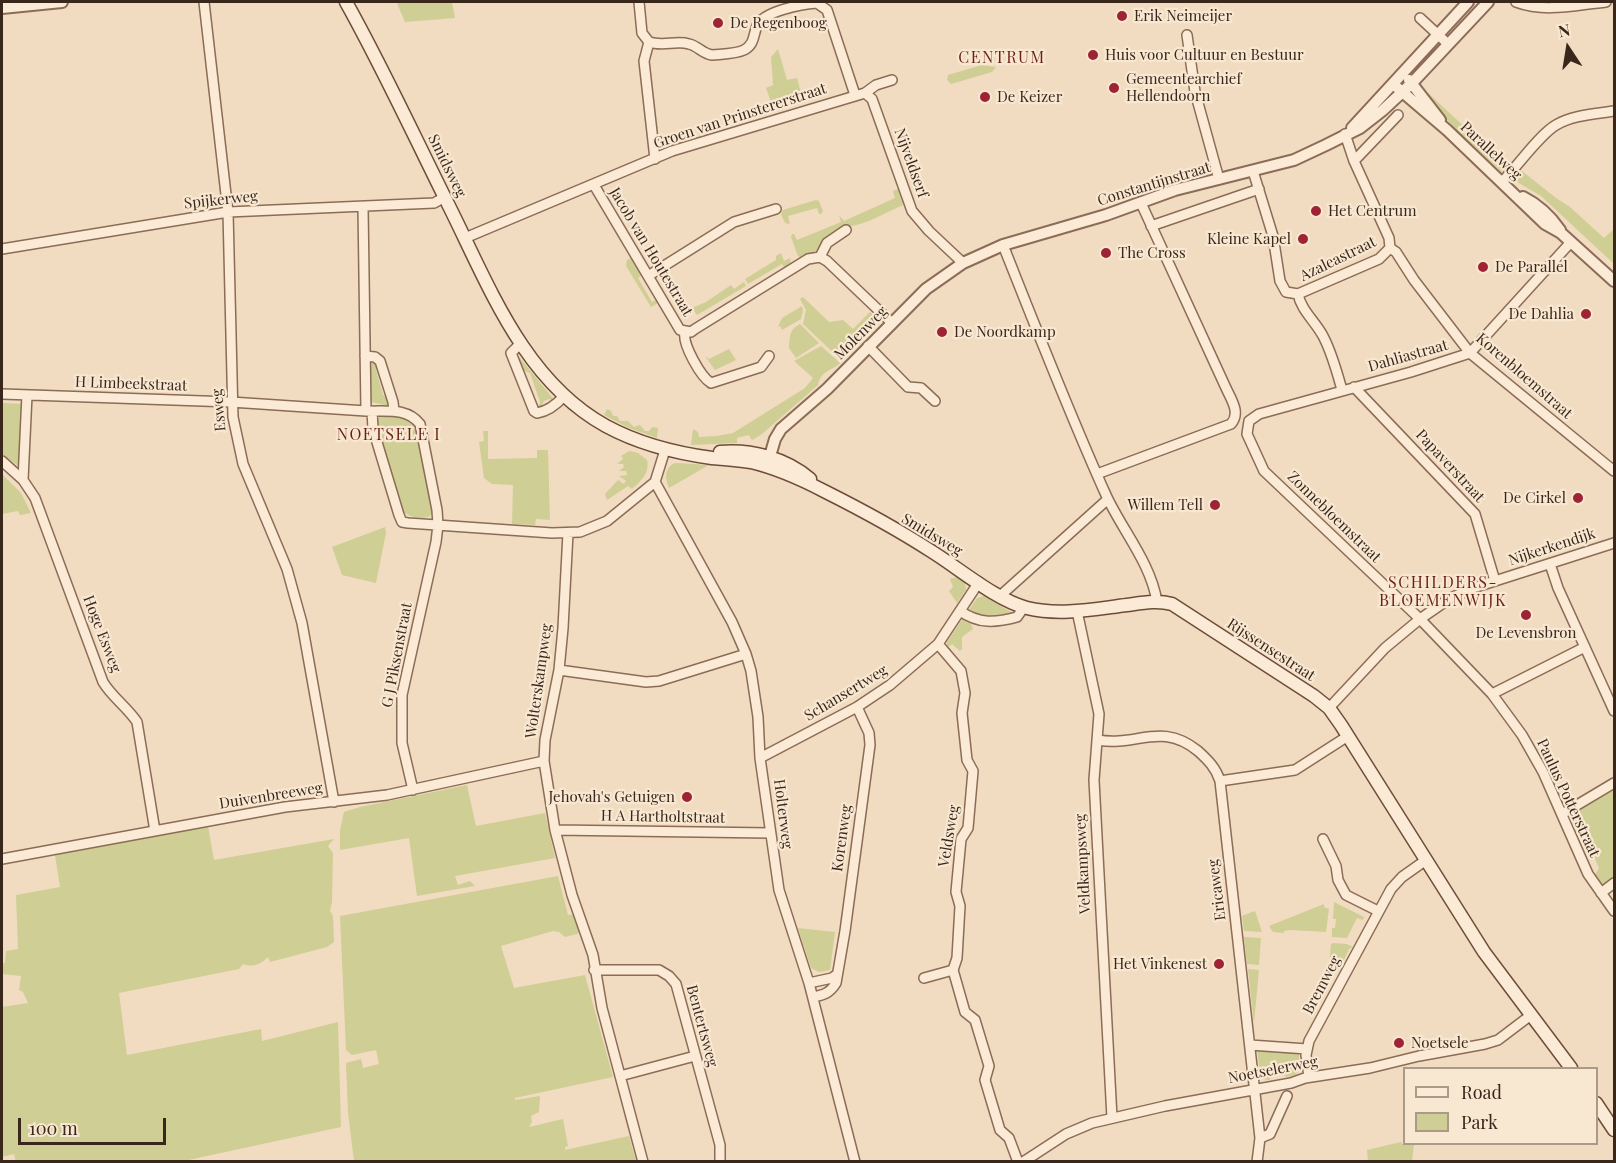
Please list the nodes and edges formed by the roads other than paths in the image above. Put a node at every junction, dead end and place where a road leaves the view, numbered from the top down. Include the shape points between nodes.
1 (62, 2) edge
2 (204, 2) edge
3 (346, 2) edge
4 (639, 2) edge
5 (817, 2) edge
6 (1468, 2) edge
7 (1488, 2) edge
8 (1516, 2) edge
9 (1606, 2) edge
10 (2, 8) edge
11 (1420, 18) dead end
12 (1438, 34) junction
13 (1187, 35) dead end
14 (649, 42) junction
15 (1448, 44) junction
16 (1403, 73) junction
17 (892, 80) dead end
18 (1412, 83) junction
19 (1393, 84) junction
20 (1402, 93) junction
21 (860, 94) junction
22 (1614, 111) edge
23 (1398, 116) dead end
24 (1447, 130) junction
25 (1345, 134) junction
26 (654, 159) junction
27 (1354, 161) junction
28 (1253, 171) junction
29 (1219, 179) junction
30 (1502, 182) junction
31 (594, 185) junction
32 (1259, 189) junction
33 (445, 197) junction
34 (1141, 203) junction
35 (363, 207) junction
36 (776, 209) dead end
37 (228, 212) junction
38 (1150, 226) junction
39 (846, 231) dead end
40 (465, 238) junction
41 (1571, 242) junction
42 (1003, 245) junction
43 (1390, 248) junction
44 (2, 249) edge
45 (820, 257) junction
46 (963, 263) junction
47 (648, 276) junction
48 (1614, 281) edge
49 (1298, 294) junction
50 (892, 323) junction
51 (685, 332) junction
52 (520, 344) junction
53 (868, 346) junction
54 (1470, 353) junction
55 (365, 356) junction
56 (769, 356) dead end
57 (1354, 387) junction
58 (1342, 390) junction
59 (2, 394) edge
60 (27, 395) junction
61 (564, 396) junction
62 (935, 401) dead end
63 (231, 402) junction
64 (369, 411) junction
65 (394, 411) junction
66 (1248, 424) joint
67 (665, 450) junction
68 (2, 461) edge
69 (769, 462) junction
70 (1614, 471) edge
71 (1097, 474) junction
72 (23, 480) junction
73 (655, 482) junction
74 (1108, 499) junction
75 (438, 525) junction
76 (568, 533) junction
77 (1614, 543) edge
78 (1550, 564) junction
79 (1495, 581) junction
80 (979, 582) junction
81 (1000, 596) junction
82 (1157, 602) junction
83 (1024, 607) junction
84 (1077, 610) junction
85 (960, 611) junction
86 (1420, 619) junction
87 (938, 644) junction
88 (1585, 647) junction
89 (746, 654) junction
90 (559, 670) junction
91 (1492, 694) junction
92 (857, 707) junction
93 (1329, 708) junction
94 (1614, 711) edge
95 (1348, 736) junction
96 (1098, 740) junction
97 (760, 758) junction
98 (544, 761) junction
99 (1220, 781) junction
100 (1614, 783) edge
101 (413, 790) junction
102 (334, 802) junction
103 (1562, 814) junction
104 (555, 830) junction
105 (155, 831) junction
106 (770, 833) junction
107 (1323, 839) dead end
108 (2, 860) edge
109 (1425, 860) junction
110 (1614, 883) edge
111 (1601, 892) junction
112 (1378, 911) junction
113 (1614, 911) edge
114 (594, 970) junction
115 (953, 970) junction
116 (836, 975) junction
117 (924, 978) dead end
118 (809, 983) junction
119 (813, 997) junction
120 (1531, 1015) junction
121 (1250, 1045) junction
122 (1307, 1049) junction
123 (695, 1056) junction
124 (1570, 1067) edge
125 (620, 1076) junction
126 (1309, 1077) junction
127 (1255, 1089) junction
128 (1287, 1096) dead end
129 (1598, 1106) edge
130 (1112, 1118) junction
131 (1614, 1130) edge
132 (1260, 1138) junction
133 (643, 1161) edge
134 (720, 1161) edge
135 (855, 1161) edge
136 (1017, 1161) edge
137 (1023, 1161) edge
138 (1257, 1161) edge

1 - 10 street
2 - 37 street, Esweg
3 - 33 main road, Smidsweg
4 - 14 street via 642,33
5 - 14 street via 763,18 756,27 754,40 742,51 712,55 690,44
5 - 21 street, Nijveldserf via 827,10
6 - 12 street, Constantijnstraat
7 - 15 street, Constantijnstraat
8 - 9 street via 1546,9
11 - 12 street
12 - 15 street
12 - 16 street, Constantijnstraat
13 - 29 street via 1195,92
14 - 26 street via 644,61
15 - 18 street, Constantijnstraat
16 - 18 street, Parallelweg
16 - 19 street, Constantijnstraat
17 - 21 street, Groen van Prinstererstraat
18 - 20 street, Constantijnstraat
18 - 24 street, Parallelweg
19 - 20 street, Parallelweg
19 - 25 street, Constantijnstraat
20 - 24 street, Parallelweg
20 - 25 street, Constantijnstraat via 1369,122
21 - 26 street, Groen van Prinstererstraat
21 - 46 street, Nijveldserf via 872,99 909,204 929,231
22 - 30 street via 1557,124
23 - 27 street
24 - 30 street, Parallelweg
25 - 27 street, Korenbloemstraat
25 - 28 street, Constantijnstraat via 1294,160
26 - 31 street, Groen van Prinstererstraat
27 - 43 street, Korenbloemstraat
28 - 29 street, Constantijnstraat
28 - 32 street
29 - 34 street, Constantijnstraat
30 - 41 street, Parallelweg via 1545,224
31 - 40 street, Groen van Prinstererstraat
31 - 47 street, Jacob van Houtestraat
32 - 38 street
32 - 49 street via 1273,236 1280,281 1286,292
33 - 35 street, Spijkerweg via 434,202
33 - 40 main road, Smidsweg
34 - 38 street
34 - 42 street, Constantijnstraat
35 - 37 street, Spijkerweg
35 - 55 street
36 - 47 street via 734,222
37 - 44 street, Spijkerweg
37 - 63 street, Esweg
38 - 71 street via 1226,388 1235,417 1231,424
39 - 45 street via 827,243
40 - 52 main road, Smidsweg
41 - 48 street, Parallelweg
41 - 54 street, Dahliastraat
42 - 46 street, Molenweg
42 - 71 street
43 - 49 street, Azaleastraat via 1379,259
43 - 54 street, Korenbloemstraat
45 - 50 street
45 - 51 street, Jacob van Houtestraat via 808,260
46 - 50 street, Molenweg via 926,289
47 - 51 street, Jacob van Houtestraat via 676,326
49 - 58 street via 1301,306 1326,343
50 - 53 street, Molenweg
51 - 56 street, Jacob van Houtestraat via 686,345 711,383 761,367
52 - 61 main road, Smidsweg
52 - 61 street via 511,354 534,411 555,406
53 - 62 street via 908,387 921,388
53 - 69 street, Molenweg via 781,429
54 - 57 street, Dahliastraat
54 - 70 street, Korenbloemstraat
55 - 64 street
55 - 65 street via 380,361
57 - 58 street, Dahliastraat
57 - 79 street, Papaverstraat via 1475,514
58 - 66 street, Dahliastraat via 1259,414
59 - 60 street, H Limbeekstraat
60 - 63 street, H Limbeekstraat
60 - 72 street
61 - 67 main road, Smidsweg via 604,425
63 - 64 street, H Limbeekstraat
63 - 102 street, Esweg via 243,464 287,568 302,623
64 - 65 street, G J Piksenstraat
64 - 75 street via 402,522
65 - 75 street, G J Piksenstraat via 406,412 420,424
66 - 86 street, Zonnebloemstraat via 1247,434 1264,471
67 - 69 main road, Smidsweg via 689,454 735,451
67 - 73 street
68 - 72 street, Hoge Esweg
69 - 80 main road, Smidsweg via 797,469 824,490
71 - 74 street
72 - 105 street, Hoge Esweg via 35,498 103,682 137,722
73 - 76 street via 607,521
73 - 89 street, Holterweg
74 - 81 street
74 - 82 street via 1151,577
75 - 76 street
75 - 101 street, G J Piksenstraat via 402,695 402,742
76 - 90 street, Wolterskampweg
77 - 78 street, Nijkerkendijk
78 - 79 street, Nijkerkendijk
78 - 88 street
79 - 86 street, Nijkerkendijk via 1463,592
80 - 81 main road, Smidsweg
80 - 85 street, Schansertweg
81 - 83 main road, Smidsweg
82 - 84 main road, Smidsweg
82 - 93 main road, Rijssensestraat via 1172,604
83 - 84 main road, Smidsweg via 1050,612
83 - 85 street via 1017,617 987,622 976,621
84 - 96 street, Veldkampsweg via 1098,705
85 - 87 street, Schansertweg
86 - 91 street, Paulus Potterstraat
86 - 93 street, Nijkerkendijk via 1378,655
87 - 92 street, Schansertweg
87 - 115 street, Veldsweg via 962,671 967,760 973,771 968,828 961,839 956,894 960,906 957,958
88 - 91 street
88 - 94 street
89 - 90 street via 659,681
89 - 97 street, Holterweg via 758,717
90 - 98 street, Wolterskampweg
91 - 103 street, Paulus Potterstraat via 1522,735
92 - 97 street, Schansertweg
92 - 116 street, Korenweg via 865,721 870,745
93 - 95 main road, Rijssensestraat
95 - 99 street via 1288,772
95 - 109 main road, Rijssensestraat
96 - 99 street, Ericaweg via 1177,738 1210,762
96 - 130 street, Veldkampsweg via 1094,780
97 - 106 street, Holterweg
98 - 101 street, Duivenbreeweg
98 - 104 street, Wolterskampweg
99 - 121 street, Ericaweg
100 - 103 street
101 - 102 street, Duivenbreeweg
102 - 105 street, Duivenbreeweg
103 - 111 street, Paulus Potterstraat via 1583,864
104 - 106 street, H A Hartholtstraat
104 - 114 street, Wolterskampweg via 593,955
105 - 108 street, Duivenbreeweg
106 - 118 street, Holterweg via 779,890
107 - 112 street via 1346,895
109 - 112 street, Bremweg via 1398,880
109 - 120 main road, Rijssensestraat via 1484,952
110 - 111 street
111 - 113 street, Paulus Potterstraat
112 - 122 street, Bremweg
114 - 123 street, Bentertsweg via 659,970 669,976 676,984
114 - 125 street
115 - 117 street
115 - 136 street, Veldsweg via 965,1012 975,1020 988,1066 985,1080 1000,1130 1009,1138
116 - 118 street
116 - 119 street, Korenweg via 832,990
118 - 119 street, Holterweg
119 - 135 street, Holterweg
120 - 124 main road, Rijssensestraat
120 - 126 street, Noetselerweg via 1498,1040 1485,1044
121 - 122 street
121 - 127 street, Ericaweg
122 - 126 street, Bremweg
123 - 125 street
123 - 134 street, Bentertsweg via 720,1145
125 - 133 street
126 - 127 street, Noetselerweg
127 - 130 street, Noetselerweg
127 - 132 street, Ericaweg
128 - 132 street via 1270,1134
129 - 131 main road
130 - 137 street, Noetselerweg via 1073,1131
132 - 138 street, Ericaweg

